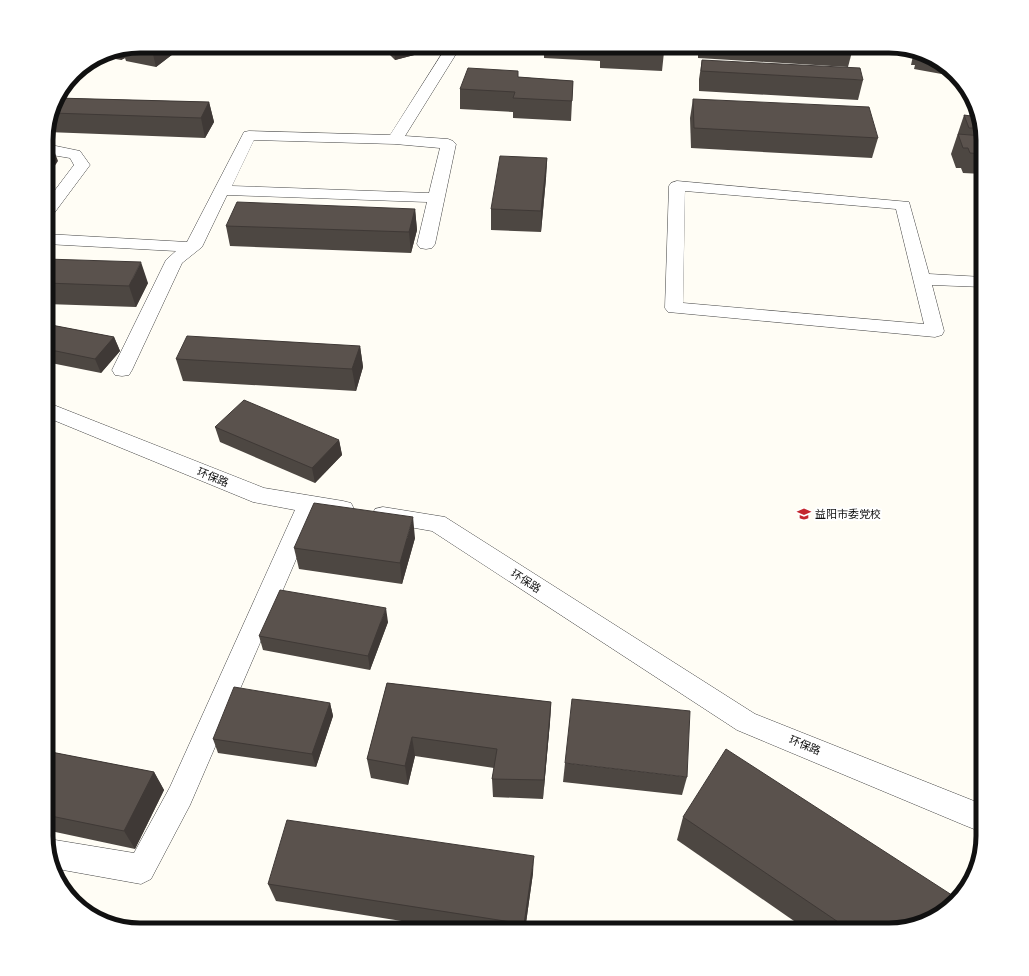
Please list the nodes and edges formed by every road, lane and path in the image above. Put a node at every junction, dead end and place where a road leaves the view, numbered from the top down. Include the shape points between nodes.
1 (450, 53) edge
2 (395, 140) junction
3 (53, 150) edge
4 (222, 190) junction
5 (437, 198) junction
6 (53, 204) edge
7 (53, 239) edge
8 (426, 244) dead end
9 (193, 247) junction
10 (923, 279) junction
11 (976, 282) edge
12 (122, 370) dead end
13 (53, 412) edge
14 (309, 503) junction
15 (976, 815) edge
16 (55, 854) edge

1 - 2 street
2 - 4 street via 250,135
2 - 5 street via 448,144
3 - 6 street via 75,154 82,165
4 - 5 street
4 - 9 street
5 - 8 street
7 - 9 street
9 - 12 street via 175,260
10 - 10 street via 903,205 677,186 674,308 935,331
10 - 11 street
13 - 14 street, 环保路 via 261,496
14 - 15 street, 环保路 via 437,523 746,722
14 - 16 street via 180,796 141,869

